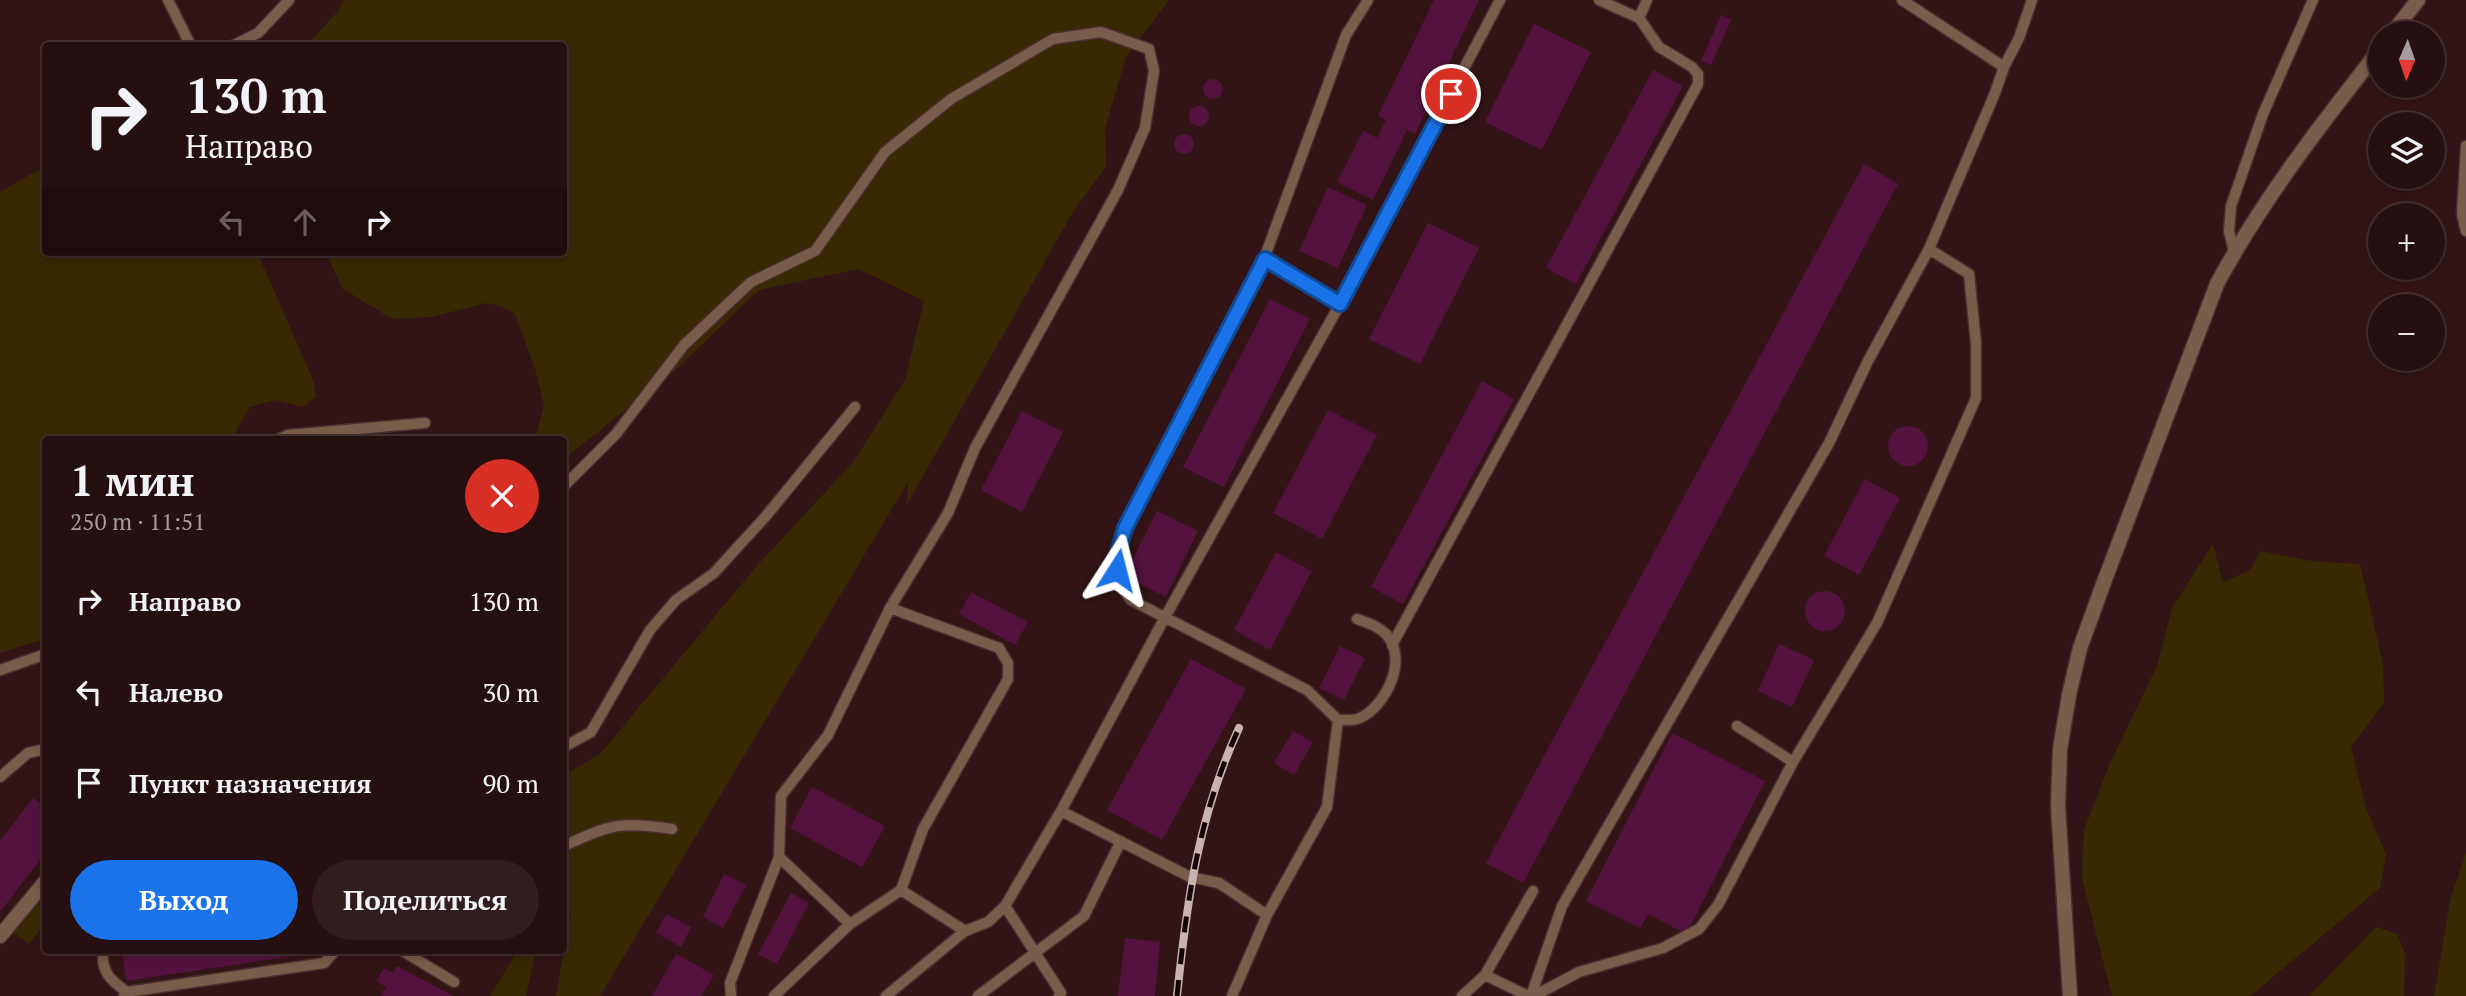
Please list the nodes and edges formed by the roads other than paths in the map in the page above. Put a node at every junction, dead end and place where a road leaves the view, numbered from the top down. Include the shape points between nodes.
1 (168, 0) edge
2 (289, 0) edge
3 (1367, 0) edge
4 (1500, 0) edge
5 (1599, 0) edge
6 (1647, 0) edge
7 (1902, 0) edge
8 (2032, 0) edge
9 (2313, 0) edge
10 (2418, 0) edge
11 (1639, 18) junction
12 (2401, 21) edge
13 (189, 42) edge
14 (240, 42) edge
15 (2368, 64) edge
16 (2004, 67) junction
17 (2466, 146) edge
18 (2466, 231) edge
19 (1929, 249) junction
20 (2234, 251) junction
21 (1265, 259) junction
22 (1340, 304) junction
23 (855, 407) dead end
24 (425, 423) dead end
25 (286, 436) edge
26 (567, 483) edge
27 (890, 608) junction
28 (1164, 619) junction
29 (1357, 619) dead end
30 (1392, 645) junction
31 (42, 655) edge
32 (0, 670) edge
33 (1338, 720) junction
34 (1737, 726) dead end
35 (567, 745) edge
36 (42, 750) edge
37 (1793, 761) junction
38 (0, 777) edge
39 (1062, 811) junction
40 (673, 829) dead end
41 (1121, 841) junction
42 (567, 845) edge
43 (779, 857) junction
44 (42, 886) edge
45 (901, 890) junction
46 (1533, 891) dead end
47 (1006, 906) junction
48 (1267, 915) junction
49 (850, 924) junction
50 (965, 930) junction
51 (0, 936) edge
52 (1034, 952) junction
53 (103, 954) edge
54 (332, 954) edge
55 (408, 954) edge
56 (1485, 975) junction
57 (454, 982) dead end
58 (126, 994) edge
59 (731, 996) edge
60 (774, 996) edge
61 (886, 996) edge
62 (978, 996) edge
63 (1059, 996) edge
64 (1232, 996) edge
65 (1462, 996) edge
66 (1531, 996) edge
67 (2070, 996) edge

1 - 13 lane
2 - 14 lane via 258,33
3 - 21 lane via 1346,35
4 - 22 lane
5 - 11 lane
6 - 11 lane
7 - 16 lane
8 - 16 lane
9 - 20 lane via 2263,114 2231,206 2229,231
10 - 12 street
11 - 30 lane via 1659,47 1692,67 1698,84
15 - 20 street
16 - 19 lane
17 - 18 lane via 2462,214
19 - 37 lane via 1969,274 1976,398 1877,623
19 - 66 lane via 1829,443 1562,906
20 - 67 street via 2217,284 2104,582 2069,695 2060,749 2058,806
21 - 22 lane
21 - 28 lane via 1125,528 1117,556 1117,584 1130,600
22 - 28 lane
23 - 35 lane via 714,573 676,600 650,629 591,732
24 - 25 lane
26 - 27 lane via 616,434 684,345 751,282 815,251 885,152 951,99 1053,39 1101,32 1149,49 1154,71 1145,128 1118,190 975,449 948,513
27 - 43 lane via 828,736 781,796
27 - 45 lane via 999,648 1008,663 1008,679 923,829
28 - 33 lane via 1307,690
28 - 39 lane
29 - 30 lane via 1378,627
30 - 33 lane via 1396,664 1392,681 1372,711 1357,720
31 - 32 lane
33 - 48 lane via 1327,807
34 - 37 lane
36 - 38 lane via 28,753
37 - 66 lane via 1718,905 1699,929 1663,948 1579,972
39 - 41 lane
39 - 47 lane
40 - 42 lane via 632,823 598,830
41 - 48 lane via 1191,877 1219,883
41 - 52 lane via 1084,916
43 - 49 lane
43 - 59 lane via 730,983
44 - 51 street
45 - 49 lane
45 - 50 lane
46 - 56 lane
47 - 50 lane via 988,922
47 - 52 lane
48 - 64 lane
49 - 60 lane
50 - 61 lane
52 - 62 lane
52 - 63 lane
53 - 58 lane via 110,980
54 - 58 lane via 324,963
55 - 57 lane
56 - 65 lane
56 - 66 lane

